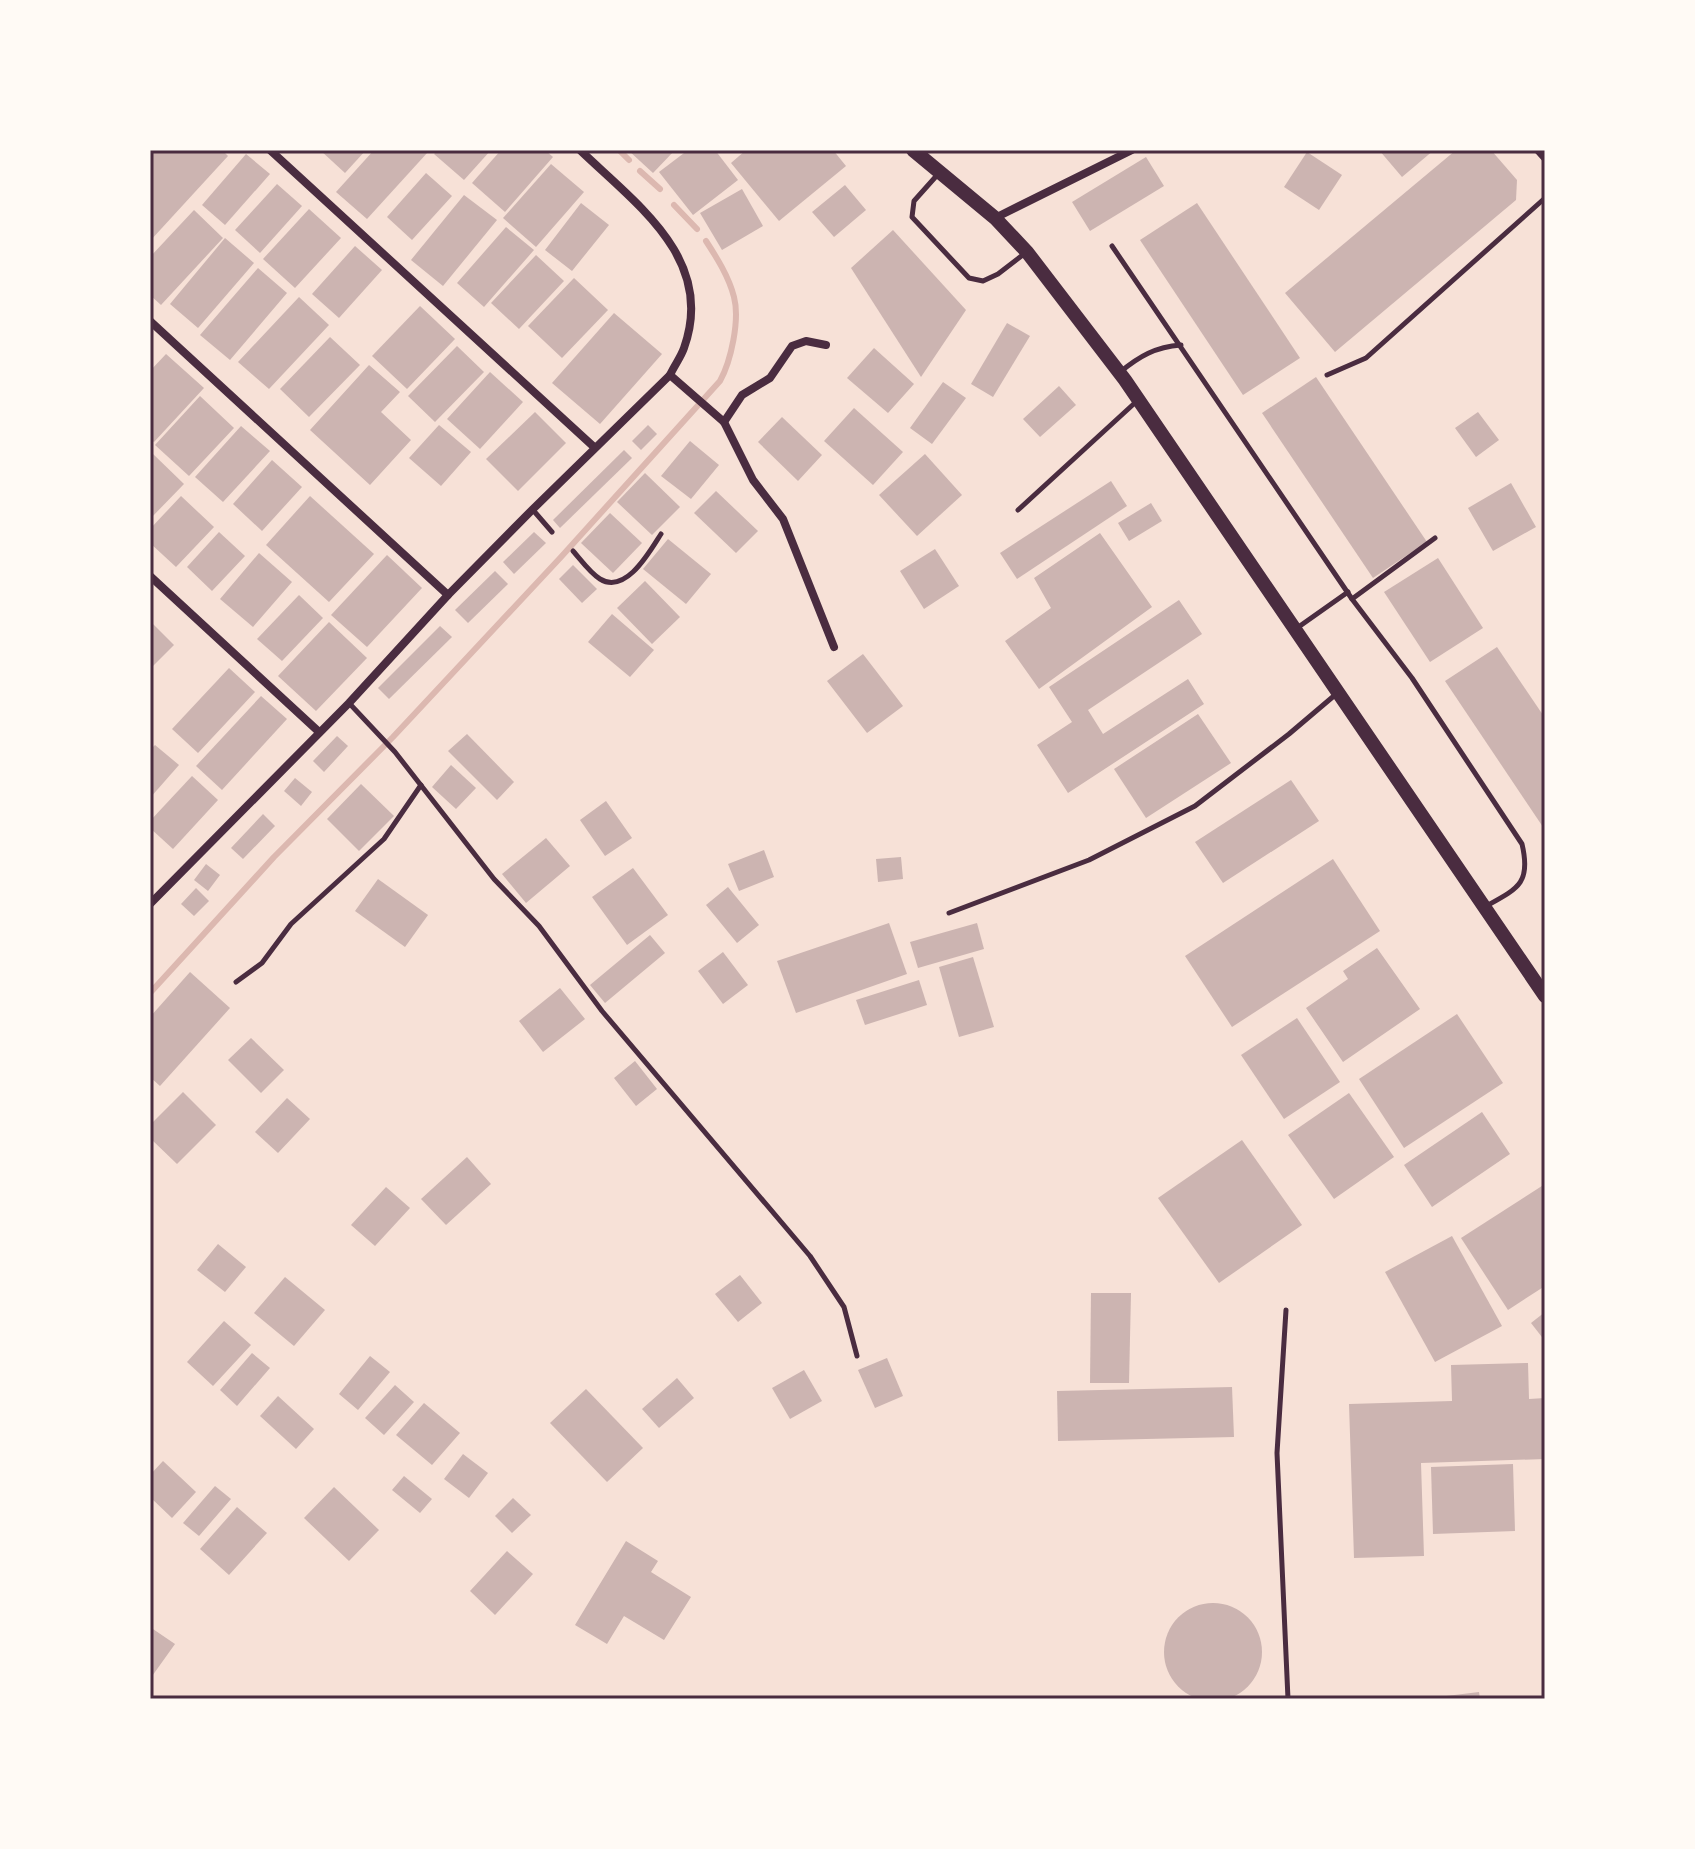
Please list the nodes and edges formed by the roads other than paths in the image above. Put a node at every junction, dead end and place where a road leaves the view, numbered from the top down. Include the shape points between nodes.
1 (270, 150) edge
2 (580, 150) edge
3 (913, 150) edge
4 (1132, 150) edge
5 (1536, 150) edge
6 (1545, 160) edge
7 (940, 172) junction
8 (1545, 198) edge
9 (995, 218) junction
10 (1112, 246) dead end
11 (1027, 252) junction
12 (150, 321) edge
13 (826, 345) dead end
14 (1181, 345) junction
15 (1119, 372) junction
16 (670, 375) junction
17 (1327, 375) dead end
18 (1139, 400) junction
19 (724, 422) junction
20 (594, 447) junction
21 (533, 509) junction
22 (1018, 510) dead end
23 (552, 532) dead end
24 (661, 534) dead end
25 (1435, 538) dead end
26 (573, 551) dead end
27 (150, 576) edge
28 (1348, 592) junction
29 (448, 595) junction
30 (1352, 599) junction
31 (1296, 629) junction
32 (834, 647) dead end
33 (1339, 692) junction
34 (349, 703) junction
35 (318, 731) junction
36 (421, 785) junction
37 (152, 898) edge
38 (1484, 908) junction
39 (949, 913) dead end
40 (236, 982) dead end
41 (1545, 996) edge
42 (1286, 1310) dead end
43 (857, 1356) dead end
44 (1288, 1699) edge

1 - 20 street
2 - 16 street via 666,234 684,265 692,306 684,348
3 - 7 main road
4 - 9 street
5 - 6 lane
7 - 9 main road
7 - 11 lane via 914,201 912,217 969,278 983,281
8 - 17 lane via 1366,358
9 - 11 main road
10 - 14 lane
11 - 15 main road
12 - 29 street
13 - 19 street via 806,341 792,346 770,378 742,395
14 - 15 lane via 1142,354
14 - 28 lane
15 - 18 main road
16 - 19 street
16 - 20 street
18 - 22 lane
18 - 31 main road
19 - 32 street via 753,480 783,519
20 - 21 street
21 - 23 lane
21 - 29 street
24 - 26 lane via 622,581 600,579
25 - 30 lane
27 - 35 street
28 - 30 lane
28 - 31 lane
29 - 34 street
30 - 38 lane via 1412,678 1522,844 1527,865 1523,880
31 - 33 main road
33 - 38 main road
33 - 39 lane via 1195,806 1089,860
34 - 35 street
34 - 36 lane
35 - 37 street
36 - 40 lane via 384,839 291,924 262,963
36 - 43 lane via 602,1011 810,1256 844,1307
38 - 41 main road
42 - 44 lane via 1277,1453

